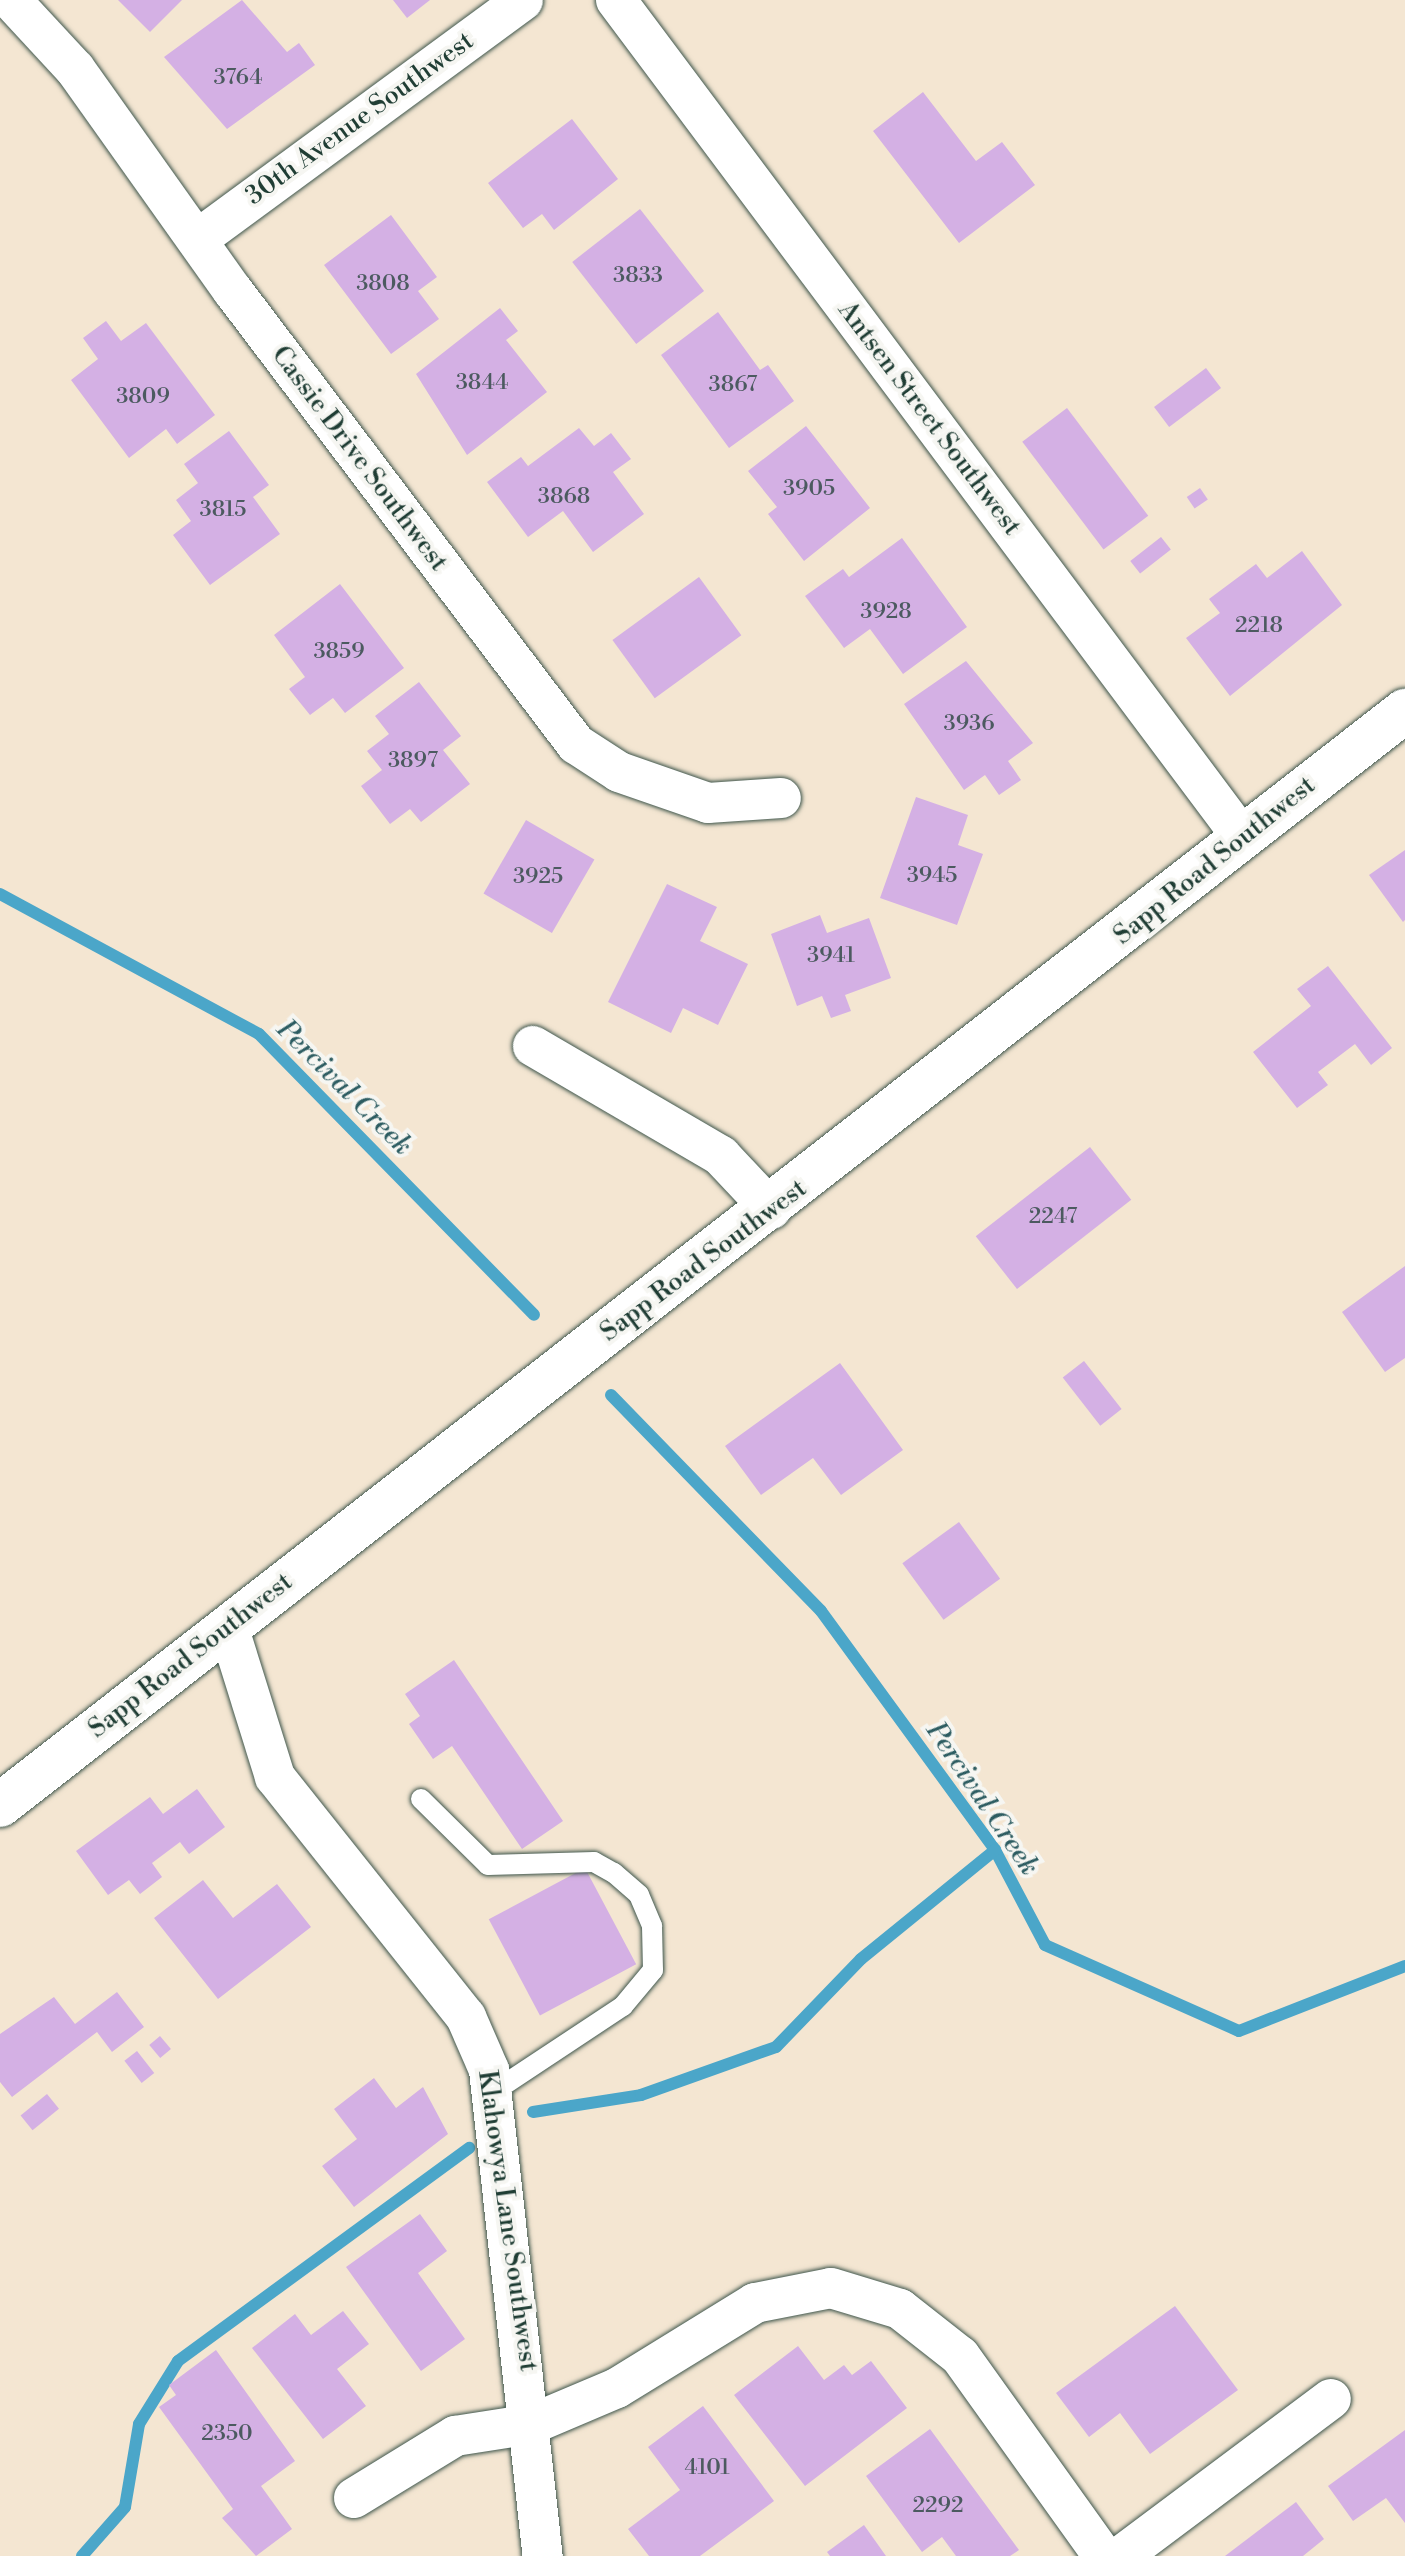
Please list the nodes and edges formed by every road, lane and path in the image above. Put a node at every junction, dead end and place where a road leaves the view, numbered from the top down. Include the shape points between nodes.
1 (11, 0) edge
2 (523, 0) edge
3 (616, 0) edge
4 (198, 239) junction
5 (1405, 711) edge
6 (781, 798) dead end
7 (1242, 837) junction
8 (533, 1046) dead end
9 (771, 1209) junction
10 (228, 1626) junction
11 (421, 1799) dead end
12 (0, 1805) edge
13 (493, 2092) junction
14 (1331, 2399) dead end
15 (532, 2424) junction
16 (354, 2498) dead end
17 (543, 2556) edge
18 (1103, 2556) edge
19 (1121, 2556) edge

1 - 4 street, Cassie Drive Southwest via 75,69
2 - 4 street, 30th Avenue Southwest
3 - 7 street, Antsen Street Southwest
4 - 6 street, Cassie Drive Southwest via 576,744 619,772 708,803
5 - 7 street, Sapp Road Southwest
7 - 9 street, Sapp Road Southwest
8 - 9 street via 721,1156
9 - 10 street, Sapp Road Southwest
10 - 12 street, Sapp Road Southwest
10 - 13 street, Klahowya Lane Southwest via 275,1777 466,2017
11 - 13 lane via 488,1865 594,1862 639,1895 652,1926 653,1970 623,2006
13 - 15 street, Klahowya Lane Southwest
14 - 19 street
15 - 16 street via 455,2436
15 - 17 street, Klahowya Lane Southwest
15 - 18 street via 617,2388 755,2303 831,2288 900,2309 960,2356

